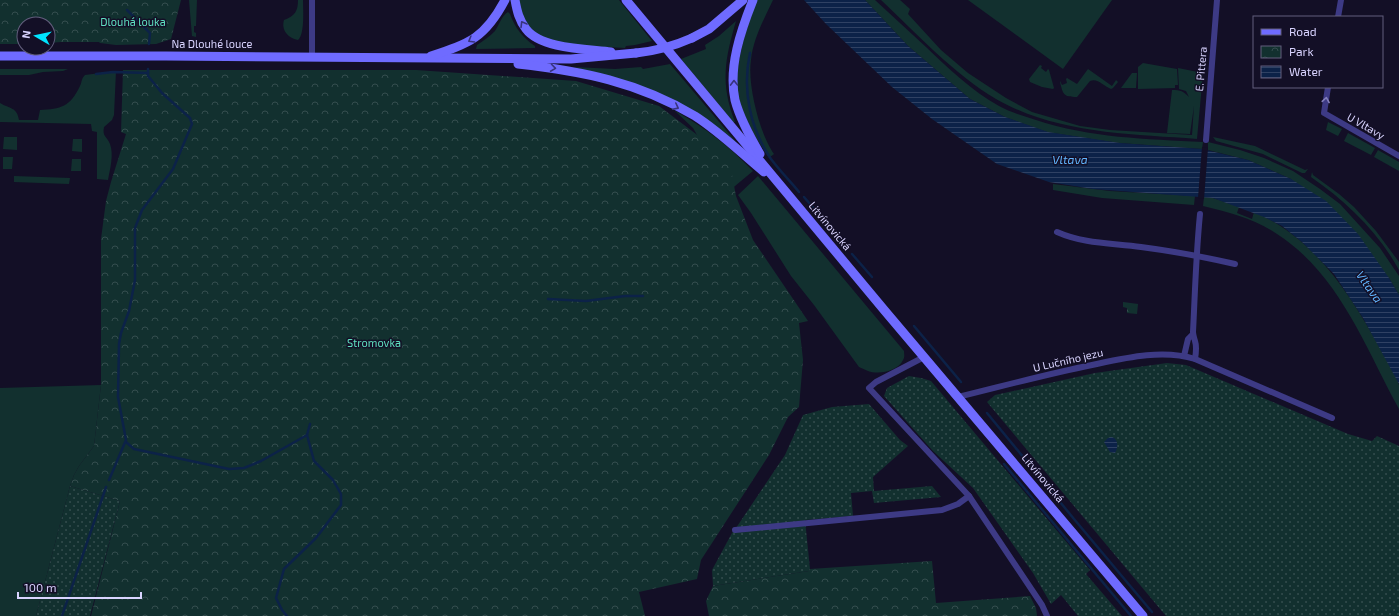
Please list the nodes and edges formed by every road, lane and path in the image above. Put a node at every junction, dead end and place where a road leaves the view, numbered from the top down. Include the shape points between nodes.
1 (312, 0) edge
2 (505, 0) edge
3 (515, 0) edge
4 (626, 0) edge
5 (743, 0) edge
6 (753, 0) edge
7 (1217, 0) edge
8 (1341, 0) edge
9 (1338, 16) edge
10 (624, 54) junction
11 (0, 56) edge
12 (312, 57) junction
13 (424, 58) junction
14 (472, 59) junction
15 (1328, 88) edge
16 (1206, 140) dead end
17 (1399, 156) edge
18 (780, 185) junction
19 (1200, 214) dead end
20 (1057, 232) dead end
21 (1196, 256) junction
22 (1235, 264) dead end
23 (1193, 334) junction
24 (924, 356) junction
25 (1184, 356) junction
26 (1195, 359) junction
27 (958, 397) junction
28 (1332, 418) dead end
29 (969, 496) junction
30 (735, 530) dead end
31 (1047, 616) edge
32 (1143, 616) edge

1 - 12 street
2 -> 13 main road via 493,20 476,37 457,47
10 -> 3 main road via 559,45 536,37 526,30 520,20
4 - 18 main road
5 - 10 main road, bridge via 709,28 692,38 657,50
18 -> 6 main road via 761,157 746,127 734,88 736,56
7 - 16 street, E. Pittera
8 - 9 street
10 - 14 main road via 571,59
11 - 12 main road, Na Dlouhé louce
12 - 13 main road, Na Dlouhé louce
13 - 14 main road, Na Dlouhé louce
14 -> 18 main road via 576,72 613,80 645,92 695,116
17 -> 15 street, U Vltavy via 1324,113
18 - 24 main road, Litvínovická
19 - 21 street
20 - 21 street via 1069,238 1085,241
21 - 22 street
21 - 23 street
23 - 25 street via 1188,339
23 - 26 street
24 - 27 main road, Litvínovická
24 - 29 street via 869,388
25 - 26 street, U Lučního jezu
25 - 27 street, U Lučního jezu via 1124,358
26 - 28 street, U Lučního jezu
27 - 32 main road, Litvínovická
29 - 30 street via 958,504 942,510
29 - 31 street via 1042,604

